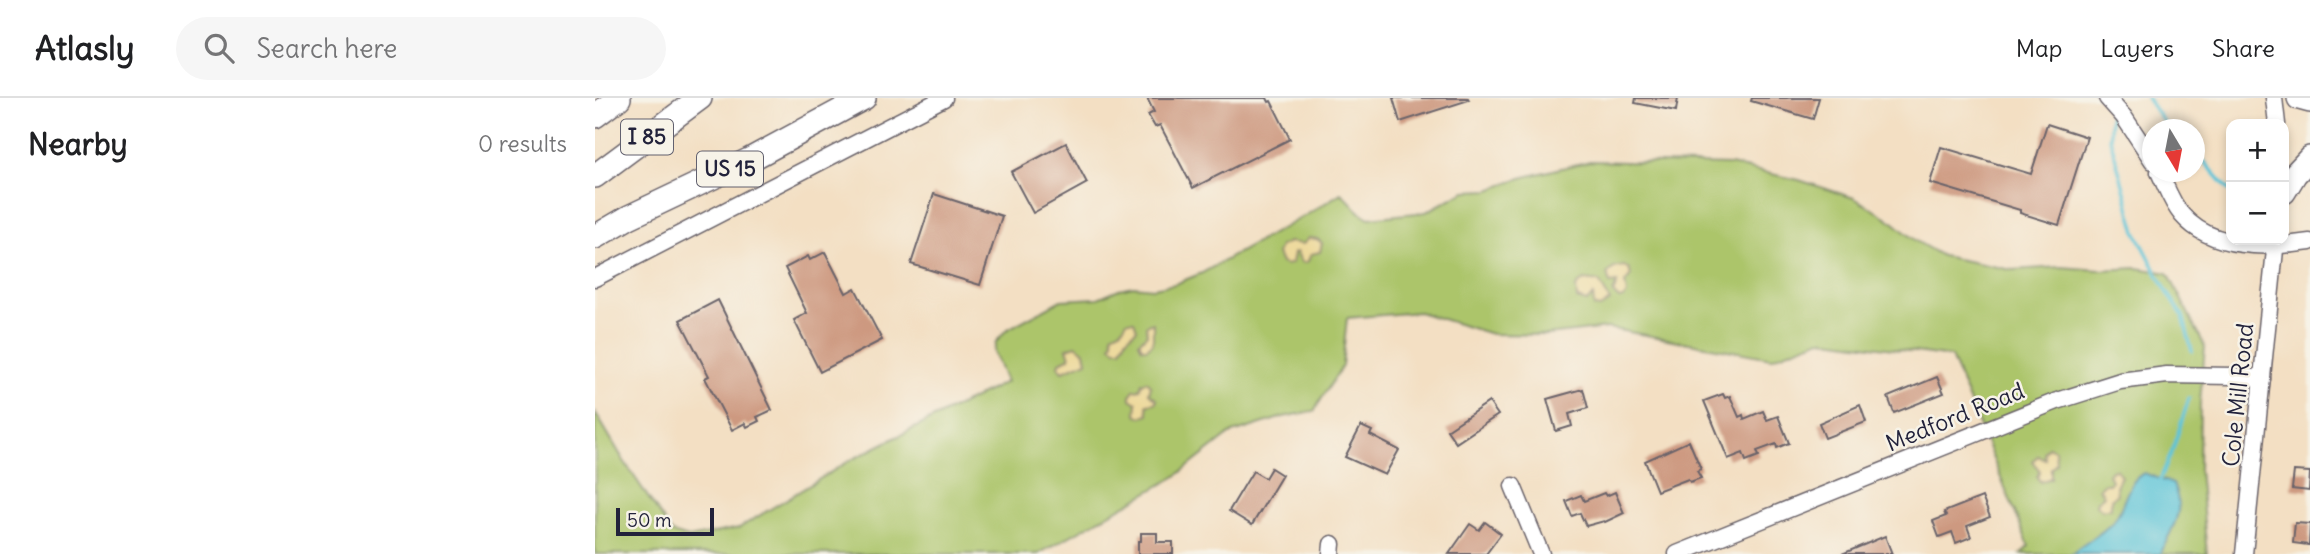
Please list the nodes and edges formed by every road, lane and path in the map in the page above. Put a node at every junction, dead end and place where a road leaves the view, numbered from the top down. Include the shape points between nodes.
1 (619, 98) edge
2 (700, 98) edge
3 (864, 98) edge
4 (944, 98) edge
5 (2107, 98) edge
6 (2274, 98) edge
7 (2298, 98) edge
8 (2310, 101) edge
9 (595, 116) edge
10 (2276, 119) edge
11 (2142, 144) edge
12 (2310, 158) edge
13 (595, 176) edge
14 (2163, 182) edge
15 (2289, 184) edge
16 (595, 237) edge
17 (2226, 241) edge
18 (2289, 242) edge
19 (2310, 242) edge
20 (2276, 245) edge
21 (595, 278) edge
22 (2262, 379) junction
23 (1513, 486) dead end
24 (1541, 554) edge
25 (1677, 554) edge
26 (2244, 554) edge

1 - 9 highway, I 85
2 - 13 highway, I 85
3 - 16 highway, US 15
4 - 21 street
5 - 11 street
6 - 10 street
7 - 8 highway
12 - 15 highway
14 - 17 street via 2178,209 2203,233
18 - 19 street
20 - 22 street, Cole Mill Road
22 - 25 street, Medford Road via 2183,374 2109,384
22 - 26 street, Cole Mill Road
23 - 24 street

